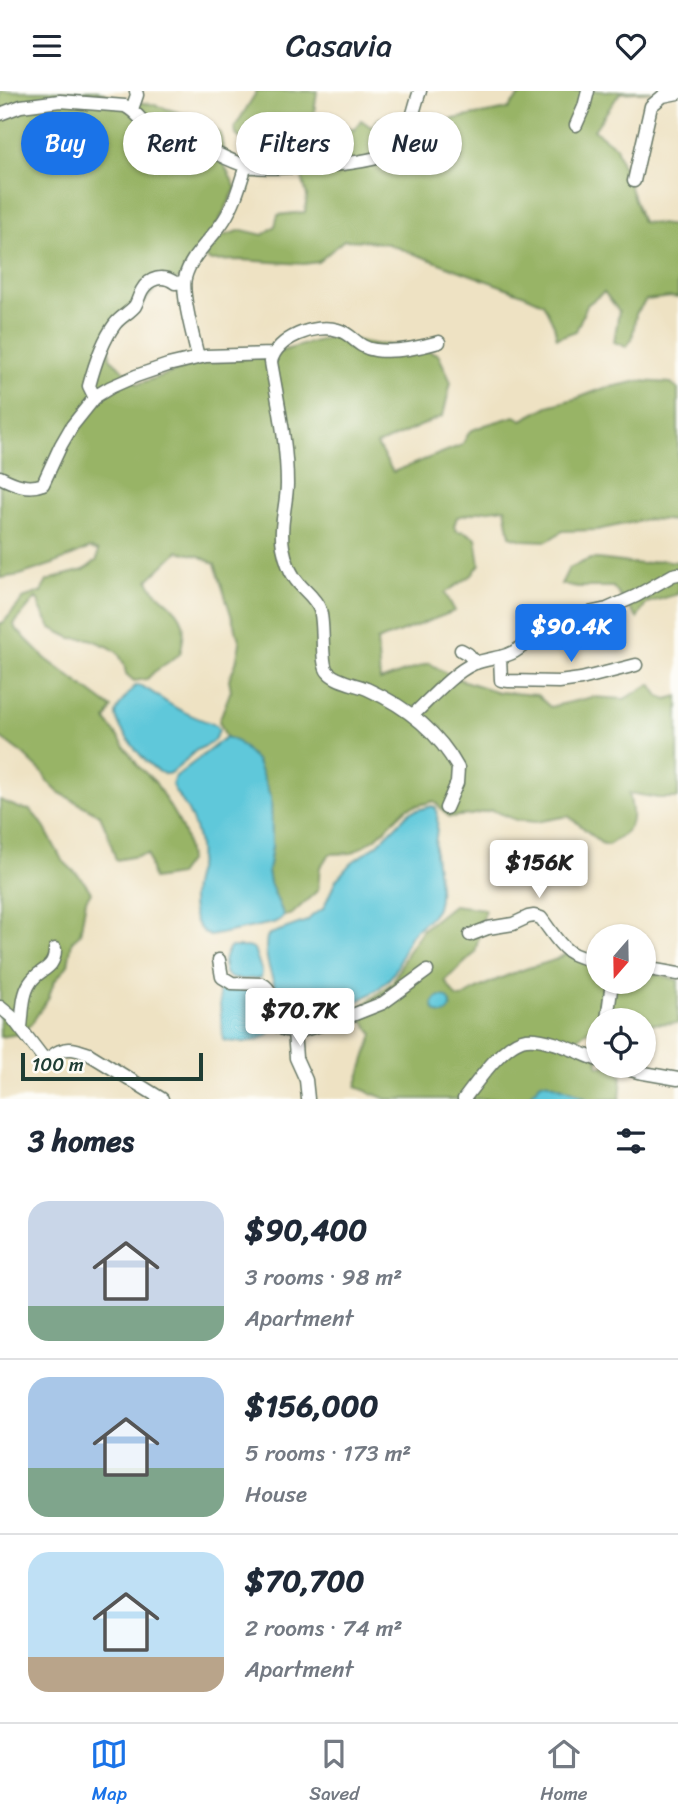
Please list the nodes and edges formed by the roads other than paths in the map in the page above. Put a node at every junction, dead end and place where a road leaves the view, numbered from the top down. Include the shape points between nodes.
1 (136, 91) edge
2 (420, 91) edge
3 (588, 91) edge
4 (678, 93) edge
5 (132, 109) junction
6 (413, 112) edge
7 (0, 114) edge
8 (576, 125) dead end
9 (236, 162) edge
10 (243, 175) edge
11 (634, 181) dead end
12 (184, 282) junction
13 (439, 342) dead end
14 (273, 354) junction
15 (198, 358) junction
16 (95, 398) junction
17 (0, 477) edge
18 (678, 574) edge
19 (461, 650) dead end
20 (500, 657) junction
21 (476, 663) junction
22 (636, 665) dead end
23 (413, 715) junction
24 (446, 808) dead end
25 (470, 935) dead end
26 (55, 949) dead end
27 (586, 959) edge
28 (219, 960) dead end
29 (656, 970) edge
30 (427, 971) dead end
31 (678, 974) edge
32 (0, 1007) edge
33 (21, 1027) junction
34 (294, 1031) junction
35 (586, 1055) edge
36 (656, 1075) edge
37 (678, 1079) edge
38 (162, 1099) edge
39 (307, 1099) edge
40 (464, 1099) edge

1 - 5 street
2 - 6 street
3 - 8 street
4 - 11 street via 663,96 651,106
5 - 7 street via 60,101
5 - 9 street via 162,136
10 - 12 street via 232,206 195,257
12 - 15 street
12 - 16 street via 168,278 149,282 137,304 116,322 93,370 89,386
13 - 14 street via 376,351 363,348 336,329 315,329 280,345
14 - 15 street
14 - 23 street via 287,481 283,548 294,578 320,611 324,664 330,674
15 - 16 street via 136,376
16 - 17 street via 72,426 43,484 28,487
18 - 20 street via 607,609 579,615 515,653
19 - 21 street
20 - 21 street
20 - 22 street via 501,680 509,681 559,682
21 - 23 street
23 - 24 street via 436,736 458,768
25 - 27 street via 534,916 541,918 573,955
26 - 33 street via 52,964 35,976 25,993
28 - 34 street via 227,981 268,986 275,1022
29 - 31 street
30 - 34 street via 383,1003
32 - 33 street
33 - 38 street via 44,1059 61,1050 78,1050
34 - 39 street
35 - 40 street via 524,1039 491,1064
36 - 37 street

